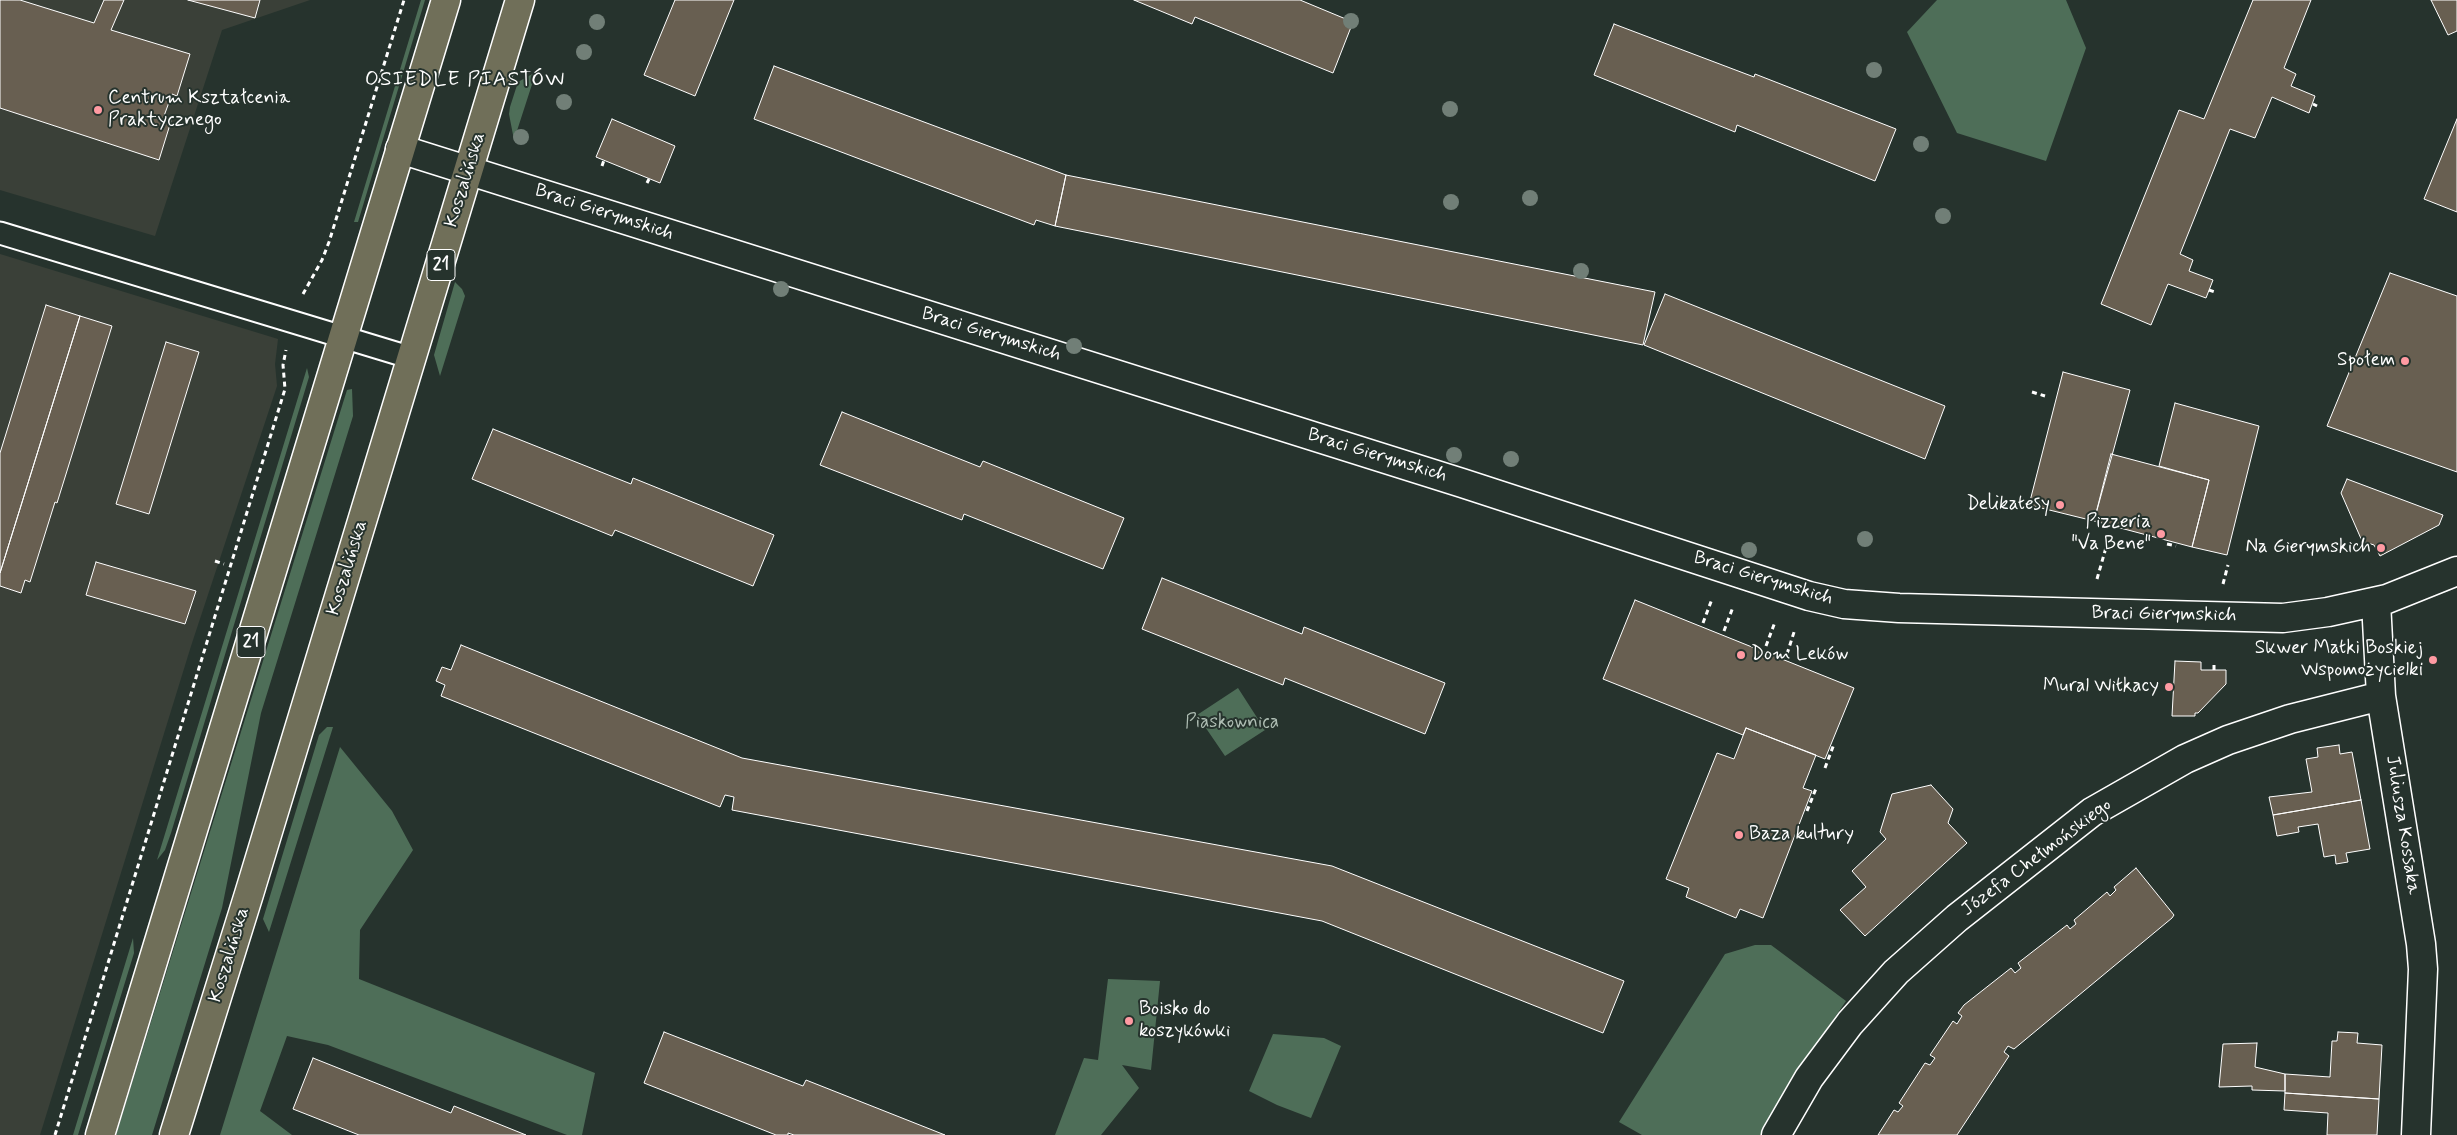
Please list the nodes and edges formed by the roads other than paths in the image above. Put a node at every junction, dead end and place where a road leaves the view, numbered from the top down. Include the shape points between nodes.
1 (446, 0) edge
2 (520, 0) edge
3 (400, 149) junction
4 (469, 171) junction
5 (0, 233) edge
6 (344, 337) junction
7 (412, 358) junction
8 (2457, 571) edge
9 (2376, 602) junction
10 (2381, 696) junction
11 (100, 1135) edge
12 (174, 1135) edge
13 (1776, 1135) edge
14 (2416, 1135) edge

1 - 3 main road, 21
2 - 4 main road, Koszalińska / 21
3 - 4 street, Braci Gierymskich
3 - 6 main road, 21
4 - 7 main road, Koszalińska / 21
4 - 9 street, Braci Gierymskich via 1825,600 1899,608 2283,618
5 - 6 lane
6 - 7 lane
6 - 11 main road, 21
7 - 12 main road, Koszalińska / 21
8 - 9 street
9 - 10 street, Juliusza Kossaka
10 - 13 street, Józefa Chełmońskiego via 2290,718 2228,740 2185,759 2092,812 1958,918 1896,972 1850,1023 1808,1078
10 - 14 street, Juliusza Kossaka via 2423,969

